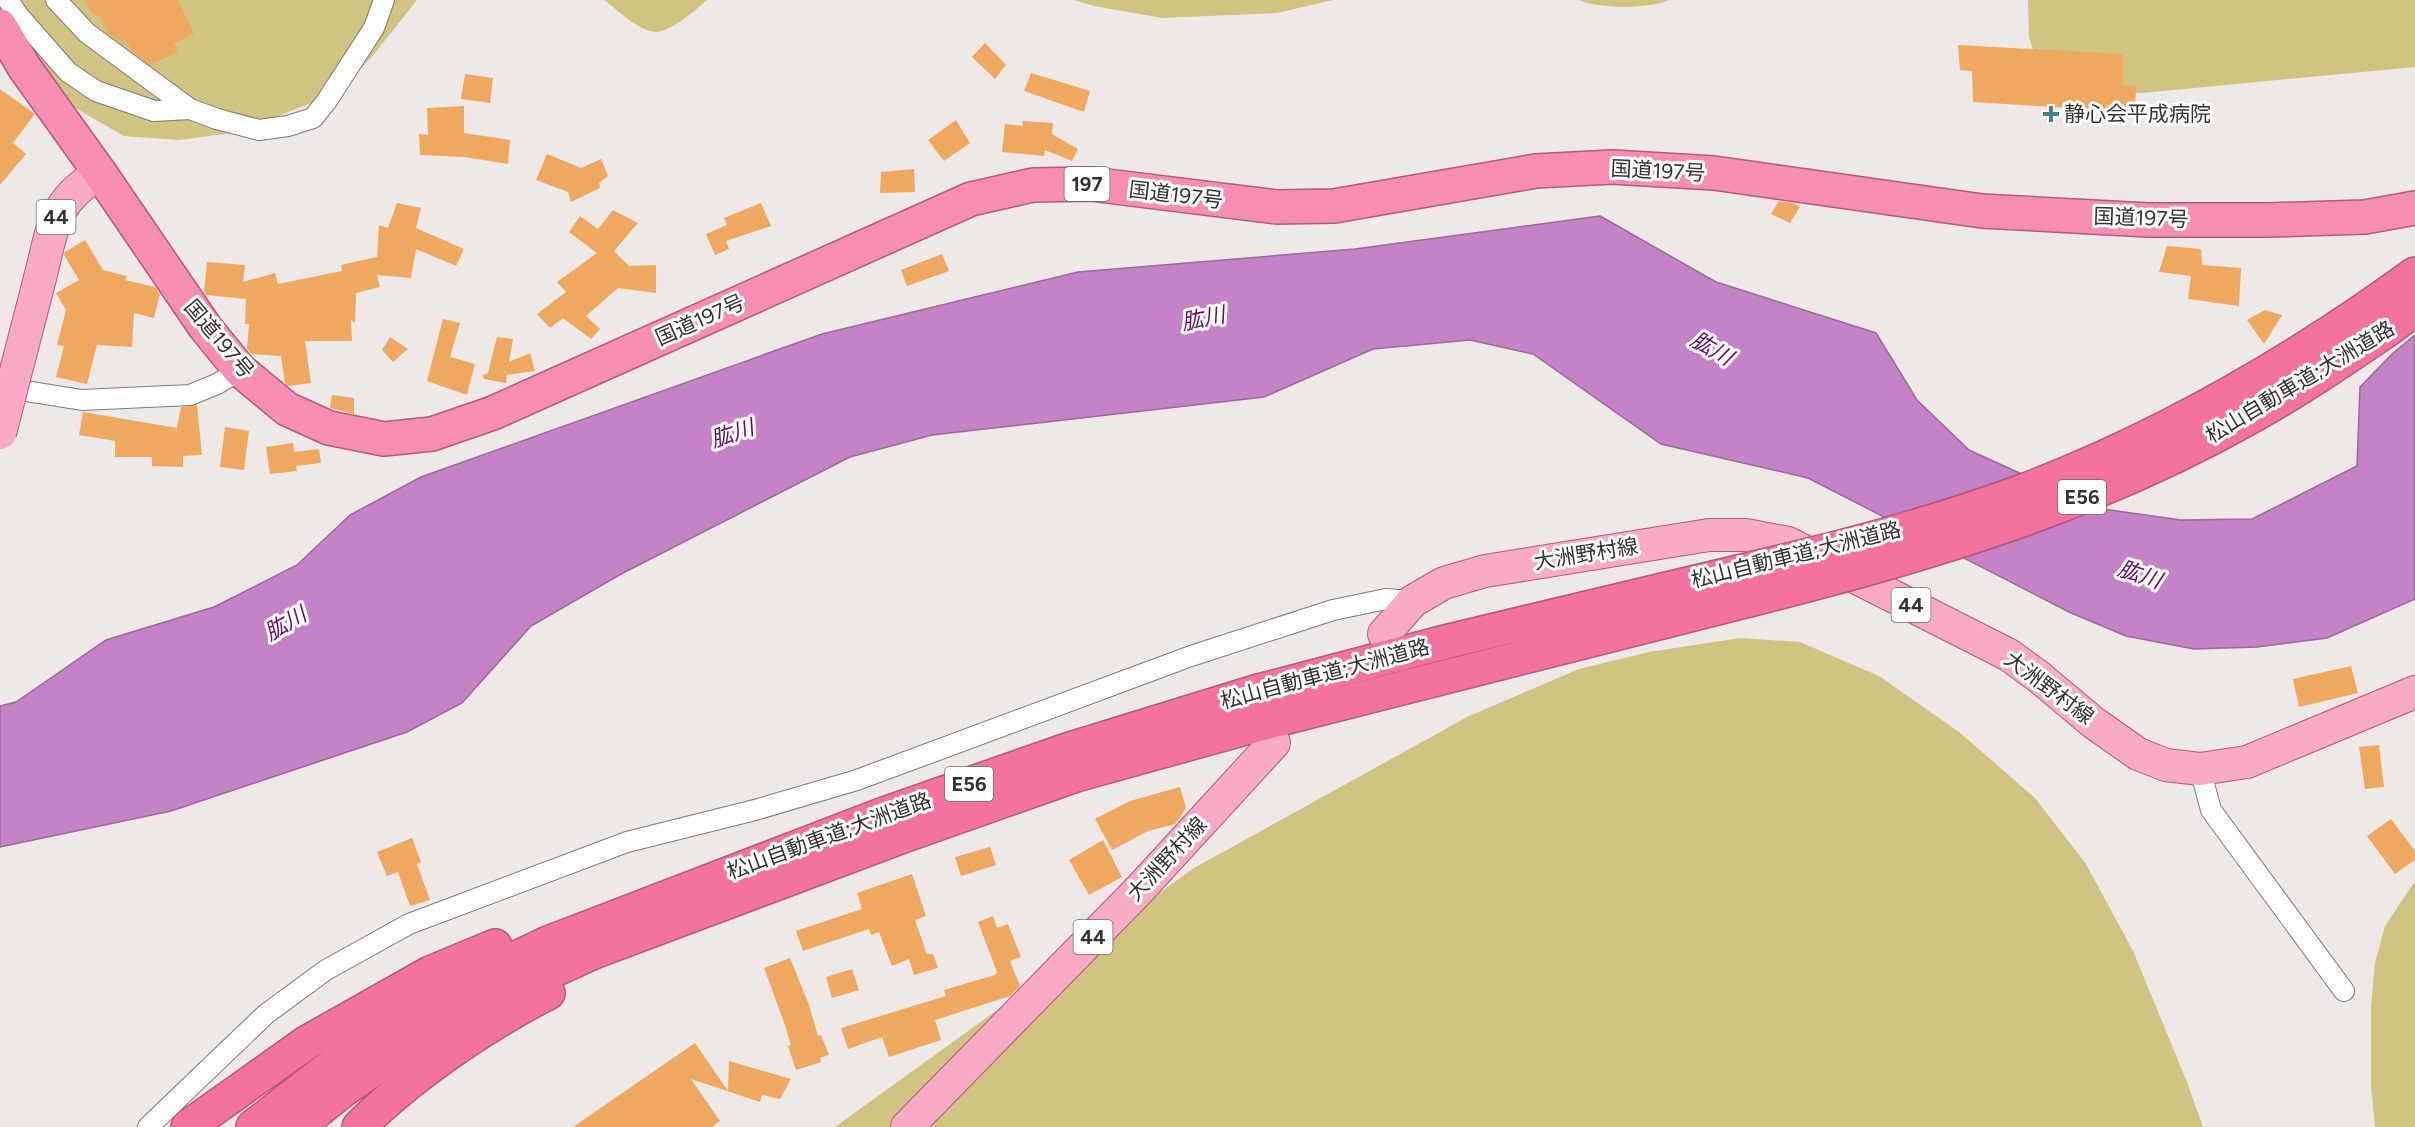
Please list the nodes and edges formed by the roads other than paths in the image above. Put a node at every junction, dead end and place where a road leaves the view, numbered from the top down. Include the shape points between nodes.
1 (8, 0) edge
2 (56, 0) edge
3 (384, 0) edge
4 (0, 26) edge
5 (190, 110) junction
6 (100, 173) junction
7 (2415, 208) edge
8 (2415, 273) edge
9 (2415, 309) edge
10 (2376, 320) junction
11 (240, 370) junction
12 (0, 387) edge
13 (0, 433) edge
14 (1413, 601) junction
15 (1384, 634) dead end
16 (2415, 692) edge
17 (1274, 743) dead end
18 (2200, 769) junction
19 (783, 866) junction
20 (2344, 991) dead end
21 (148, 1127) edge
22 (188, 1127) edge
23 (253, 1127) edge
24 (297, 1127) edge
25 (359, 1127) edge
26 (907, 1127) edge

1 - 5 street via 68,72 96,92 154,111
2 - 5 street via 87,33
3 - 5 street via 374,28 313,118 259,130
4 - 6 highway, 国道197号 / 197 via 24,67
6 - 11 highway, 国道197号 / 197 via 205,327
6 - 13 main road, 44, bridge via 79,186 57,214
7 - 11 highway, 国道197号 / 197 via 2354,218 2112,218 1982,211 1714,173 1612,167 1536,171 1334,206 1277,207 1091,184 1033,185 962,204 493,413 432,434 384,439 329,428 287,409
8 - 10 highway, 松山自動車道;大洲道路 / E56
9 - 10 highway, 松山自動車道;大洲道路 / E56
10 - 19 highway, 松山自動車道;大洲道路 / E56, bridge via 2252,416 2106,488 1964,542 1886,565 1744,586 1076,775
11 - 12 street via 190,395 82,400
14 - 15 main road, 大洲野村線 / 44
14 - 18 main road, 大洲野村線 / 44 via 1444,583 1485,571 1709,535 1746,535 1788,543 2009,655 2138,754 2166,765
14 - 21 street via 1386,599 1333,610 1191,656 857,780 627,842 409,924 326,970 267,1014
16 - 18 main road, 大洲野村線 / 44 via 2247,762
17 - 26 main road, 大洲野村線 / 44 via 1139,890
18 - 20 street via 2211,810
19 - 22 highway via 659,885 570,915 430,974 306,1043
19 - 23 highway, 松山自動車道;大洲道路 / E56 via 548,943 476,977 398,1022 325,1071
19 - 24 highway, 松山自動車道;大洲道路 / E56 via 489,1000 413,1042
19 - 25 highway via 708,920 545,995 459,1046 382,1104

